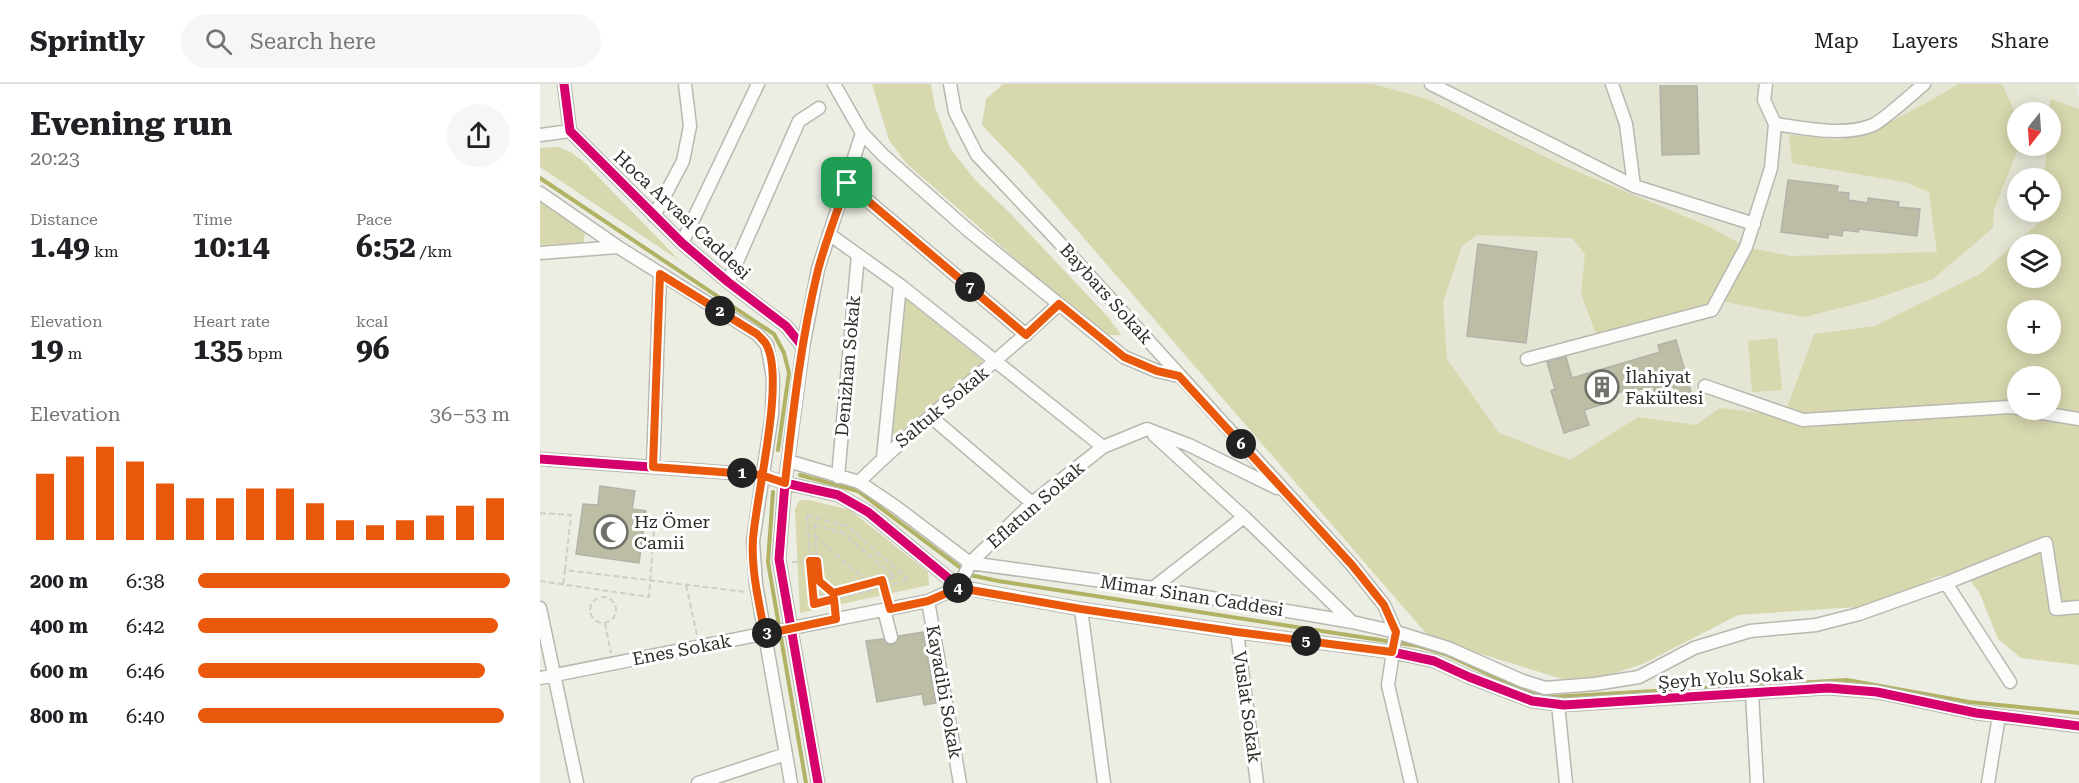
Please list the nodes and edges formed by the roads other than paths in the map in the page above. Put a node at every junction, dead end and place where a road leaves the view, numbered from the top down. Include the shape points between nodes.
1 (564, 84) edge
2 (685, 84) edge
3 (758, 84) edge
4 (834, 84) edge
5 (950, 84) edge
6 (1431, 84) edge
7 (1612, 84) edge
8 (1766, 84) edge
9 (1924, 84) edge
10 (819, 108) dead end
11 (1775, 124) junction
12 (570, 131) junction
13 (862, 133) junction
14 (540, 135) edge
15 (847, 183) junction
16 (1634, 186) junction
17 (540, 193) edge
18 (654, 216) junction
19 (1754, 224) junction
20 (829, 234) junction
21 (682, 243) junction
22 (618, 247) junction
23 (540, 253) edge
24 (858, 255) junction
25 (660, 274) junction
26 (728, 282) junction
27 (900, 285) junction
28 (1059, 304) junction
29 (1026, 335) junction
30 (802, 347) junction
31 (1527, 359) dead end
32 (997, 361) junction
33 (1179, 376) junction
34 (1705, 386) dead end
35 (2007, 407) edge
36 (2061, 416) edge
37 (931, 417) junction
38 (2079, 419) edge
39 (1147, 429) junction
40 (1103, 447) junction
41 (883, 458) junction
42 (540, 459) edge
43 (788, 461) junction
44 (653, 467) junction
45 (761, 475) junction
46 (838, 477) junction
47 (860, 482) junction
48 (785, 483) junction
49 (1284, 491) junction
50 (1032, 503) junction
51 (1244, 517) junction
52 (970, 564) junction
53 (1946, 583) junction
54 (959, 588) junction
55 (1152, 588) junction
56 (928, 601) junction
57 (2079, 607) edge
58 (540, 608) edge
59 (887, 609) junction
60 (1081, 609) junction
61 (1352, 622) junction
62 (791, 628) junction
63 (1237, 632) junction
64 (1396, 632) junction
65 (765, 634) junction
66 (891, 637) dead end
67 (1392, 652) junction
68 (554, 677) junction
69 (540, 678) edge
70 (2010, 682) dead end
71 (1752, 693) junction
72 (1558, 704) junction
73 (1999, 716) junction
74 (2079, 726) edge
75 (786, 754) junction
76 (577, 783) edge
77 (698, 783) edge
78 (791, 783) edge
79 (818, 783) edge
80 (960, 783) edge
81 (1104, 783) edge
82 (1257, 783) edge
83 (1411, 783) edge
84 (1566, 783) edge
85 (1757, 783) edge
86 (1988, 783) edge

1 - 12 street
2 - 18 street via 690,126 683,161
3 - 21 street
4 - 13 street
5 - 33 street, Baybars Sokak via 955,112 977,155
6 - 16 street
7 - 16 street via 1626,124
8 - 11 street via 1764,100
9 - 11 street via 1873,124 1819,130
10 - 26 street via 799,121
11 - 19 street via 1771,168
12 - 14 street
12 - 18 street, Hoca Arvasi Caddesi
13 - 15 street
13 - 28 street via 969,231
15 - 20 street
15 - 29 street
16 - 19 street
17 - 22 street
18 - 21 street, Hoca Arvasi Caddesi
19 - 31 street via 1712,310
20 - 24 street
20 - 30 street
21 - 26 street, Hoca Arvasi Caddesi
22 - 23 street
22 - 25 street
24 - 27 street
24 - 46 street, Denizhan Sokak
25 - 44 street
25 - 45 street via 757,334 767,345 773,378 772,414
26 - 30 street, Hoca Arvasi Caddesi via 786,326
27 - 32 street
27 - 41 street
28 - 29 street, Saltuk Sokak
28 - 33 street via 1124,357
29 - 32 street, Saltuk Sokak
30 - 43 street
32 - 37 street, Saltuk Sokak
32 - 40 street
33 - 49 street, Baybars Sokak
34 - 35 street via 1803,420
36 - 38 street
37 - 41 street, Saltuk Sokak
37 - 50 street
39 - 40 street, Eflatun Sokak
39 - 49 street
39 - 51 street
40 - 50 street, Eflatun Sokak
41 - 47 street, Saltuk Sokak
42 - 44 street
43 - 46 street
43 - 48 street
44 - 45 street
45 - 48 street
45 - 65 street via 753,541
46 - 47 street
47 - 52 street
48 - 54 street via 838,495 868,512
48 - 62 street via 780,562
49 - 64 street, Baybars Sokak via 1384,605
50 - 52 street, Eflatun Sokak
51 - 55 street
51 - 61 street
52 - 54 street
52 - 55 street, Mimar Sinan Caddesi
53 - 57 street, Mimar Sinan Caddesi via 2046,543 2055,609
53 - 64 street, Mimar Sinan Caddesi via 1848,617 1728,638 1694,648 1639,677 1595,684 1545,688 1448,648
53 - 70 street
54 - 56 street, Enes Sokak
54 - 60 street, Mimar Sinan Caddesi
55 - 61 street, Mimar Sinan Caddesi
56 - 59 street, Enes Sokak
56 - 80 street, Kayadibi Sokak
58 - 68 street
59 - 62 street, Enes Sokak
59 - 66 street
60 - 63 street, Mimar Sinan Caddesi
60 - 81 street
61 - 64 street, Mimar Sinan Caddesi
62 - 65 street, Enes Sokak
62 - 79 street
63 - 67 street, Mimar Sinan Caddesi
63 - 82 street, Vuslat Sokak
64 - 67 street
65 - 68 street, Enes Sokak
65 - 75 street
67 - 72 street, Şeyh Yolu Sokak via 1434,661 1532,701
67 - 83 street via 1388,685
68 - 69 street, Enes Sokak
68 - 76 street
71 - 72 street, Şeyh Yolu Sokak
71 - 73 street, Şeyh Yolu Sokak via 1828,688 1877,692
71 - 85 street
72 - 84 street
73 - 74 street, Şeyh Yolu Sokak
73 - 86 street
75 - 77 street
75 - 78 street

